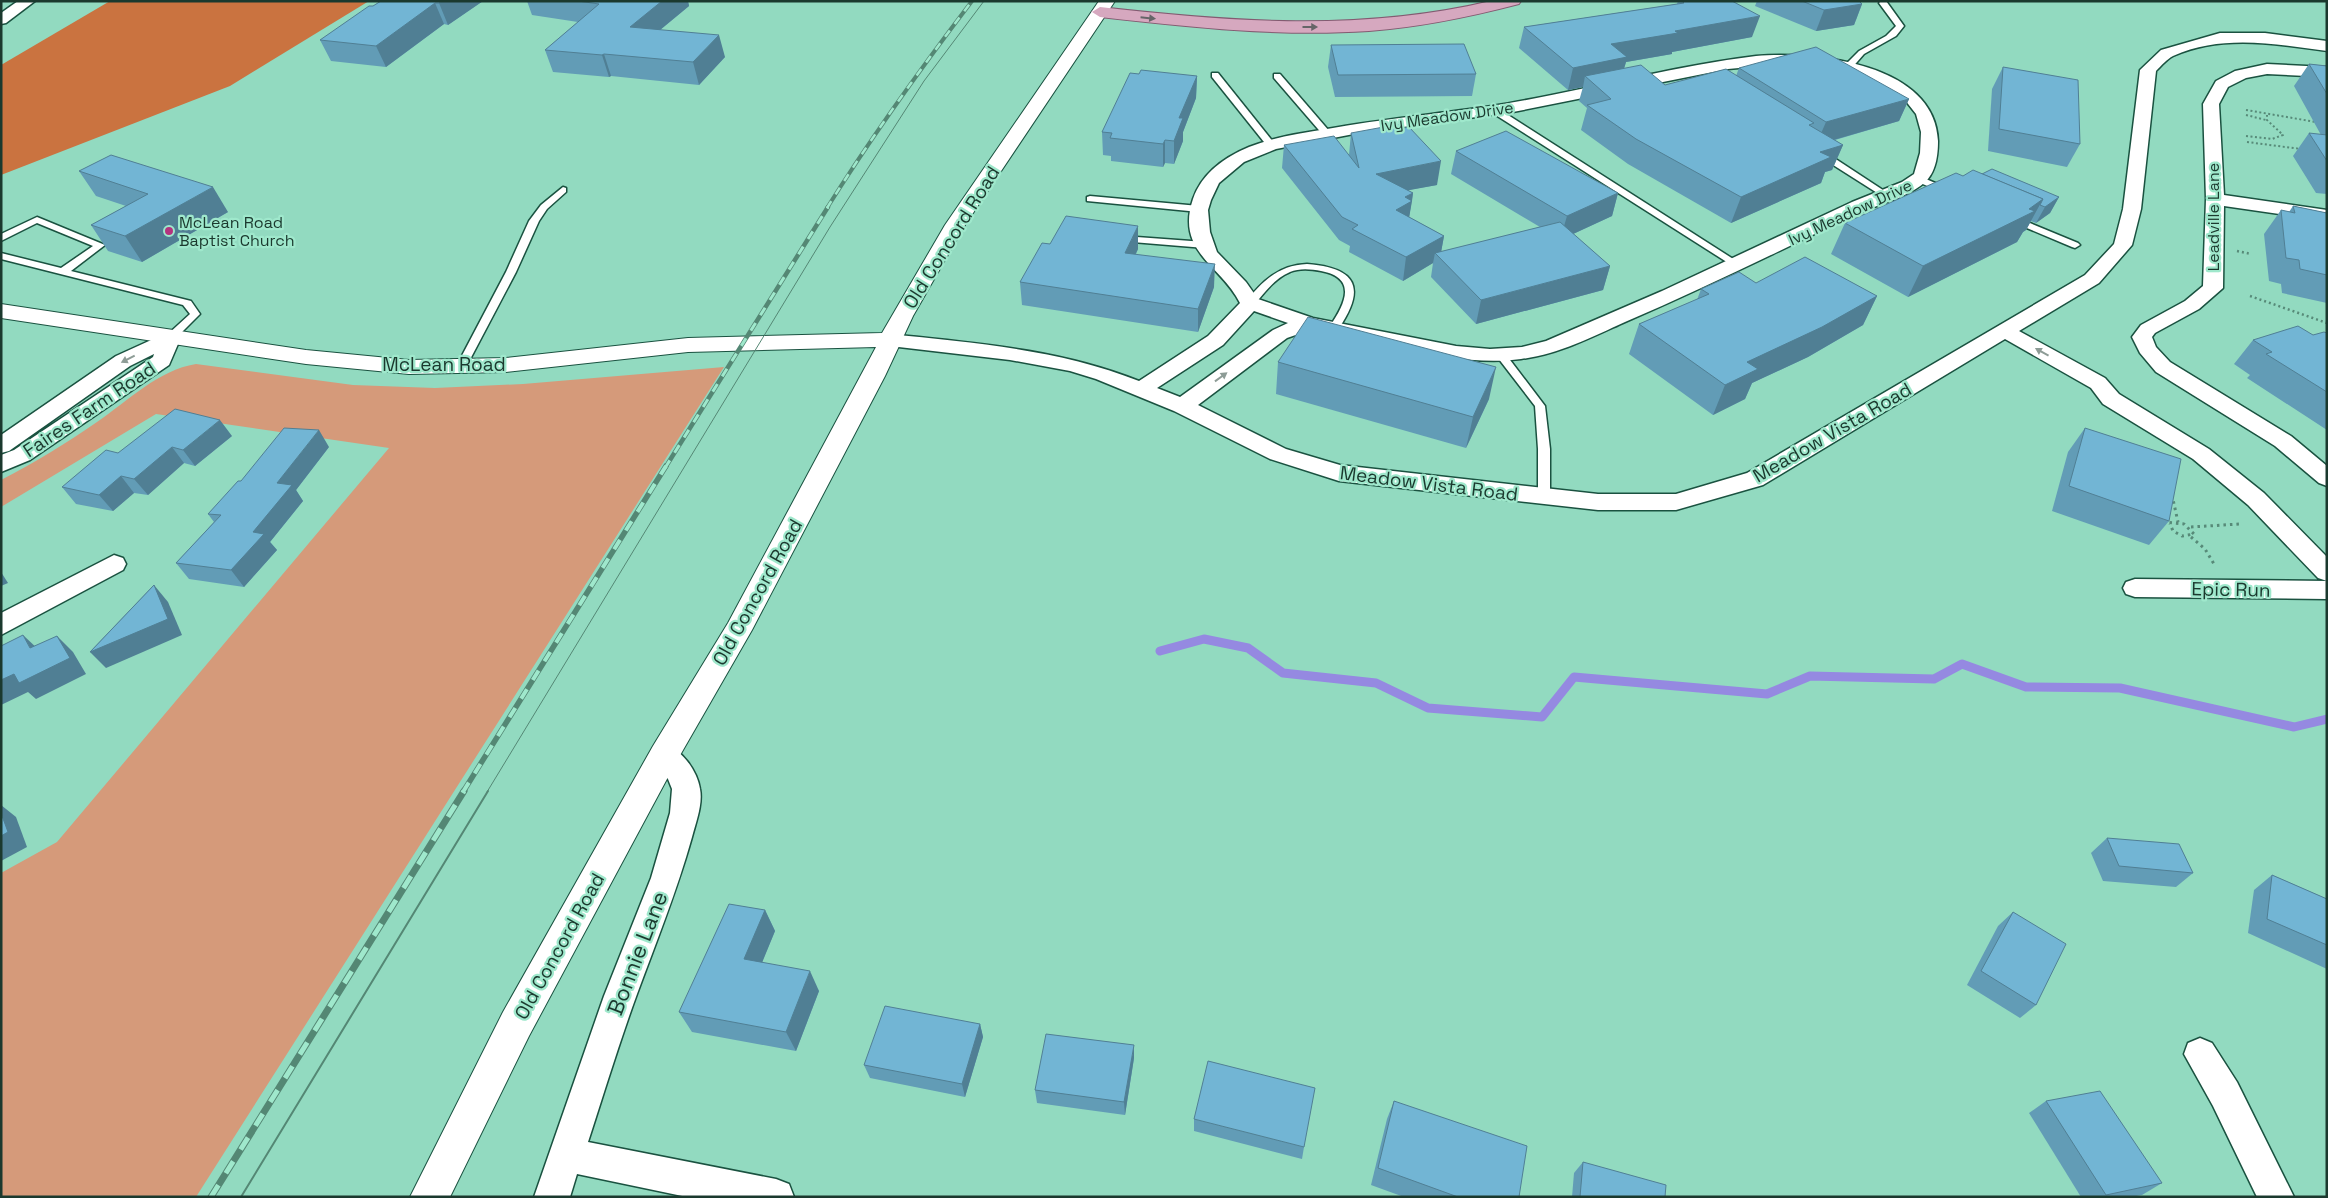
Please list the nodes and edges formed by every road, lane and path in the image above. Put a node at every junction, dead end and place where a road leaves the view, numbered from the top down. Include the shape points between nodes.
1 (28, 1) edge
2 (1513, 1) edge
3 (1883, 3) dead end
4 (1105, 5) edge
5 (1387, 8) dead end
6 (1, 20) edge
7 (2327, 46) edge
8 (1847, 68) junction
9 (2327, 72) edge
10 (1215, 74) dead end
11 (1277, 76) dead end
12 (1494, 110) junction
13 (2246, 110) dead end
14 (2246, 115) dead end
15 (2267, 115) junction
16 (2267, 120) junction
17 (2317, 122) dead end
18 (1327, 134) junction
19 (2246, 136) dead end
20 (2260, 138) junction
21 (2247, 142) dead end
22 (2263, 144) junction
23 (1271, 145) junction
24 (2308, 150) dead end
25 (1818, 151) edge
26 (1920, 179) junction
27 (563, 190) dead end
28 (1885, 194) junction
29 (1956, 195) edge
30 (2214, 199) junction
31 (1090, 200) dead end
32 (1198, 209) junction
33 (2002, 214) edge
34 (2327, 216) edge
35 (1, 238) edge
36 (1108, 238) edge
37 (1205, 245) junction
38 (2076, 245) dead end
39 (1, 256) edge
40 (1736, 264) junction
41 (64, 271) junction
42 (2250, 296) dead end
43 (1250, 303) junction
44 (1, 311) edge
45 (2327, 322) edge
46 (1310, 324) junction
47 (1335, 326) junction
48 (1997, 336) junction
49 (171, 337) junction
50 (890, 340) junction
51 (1500, 354) junction
52 (461, 367) junction
53 (1142, 388) junction
54 (1182, 406) junction
55 (1, 446) edge
56 (1, 464) edge
57 (2327, 478) edge
58 (2171, 488) edge
59 (1544, 497) junction
60 (2154, 519) edge
61 (2178, 522) junction
62 (2170, 524) junction
63 (2240, 524) dead end
64 (2191, 528) junction
65 (2190, 536) junction
66 (2208, 555) dead end
67 (114, 564) dead end
68 (2327, 572) edge
69 (2135, 588) dead end
70 (2327, 590) edge
71 (1, 625) edge
72 (664, 755) junction
73 (2200, 1054) dead end
74 (567, 1155) junction
75 (429, 1197) edge
76 (552, 1197) edge
77 (776, 1197) edge
78 (2276, 1197) edge

1 - 6 street
4 -> 2 main road via 1178,20 1350,27 1436,18
3 - 8 lane via 1900,26 1884,41 1863,51
4 - 5 main road via 1299,14
4 - 50 street, Old Concord Road via 956,225
7 - 48 street, Meadow Vista Road via 2265,38 2220,38 2166,53 2148,70 2132,209 2122,245 2092,279
8 - 12 street, Ivy Meadow Drive via 1802,59 1776,58
8 - 26 street, Ivy Meadow Drive via 1901,89 1917,101 1926,114 1928,166
9 - 30 street, Leadville Lane via 2267,69 2241,74 2222,84 2211,104
10 - 23 lane
11 - 18 lane
12 - 18 street, Ivy Meadow Drive
12 - 40 lane
13 - 15 path
14 - 16 path
15 - 16 path
15 - 17 path
16 - 20 path via 2283,135 2272,139
18 - 23 street, Ivy Meadow Drive
19 - 20 path
20 - 22 path
21 - 22 path
22 - 24 path
23 - 32 street, Ivy Meadow Drive via 1226,166 1212,180
25 - 28 lane
26 - 28 street, Ivy Meadow Drive
26 - 29 lane
27 - 52 lane via 534,221
28 - 40 street, Ivy Meadow Drive
30 - 34 street
30 - 57 street, Leadville Lane via 2213,288 2192,305 2148,329 2142,337 2144,343 2154,360 2163,367 2282,441
31 - 32 lane
32 - 37 street
33 - 38 lane
35 - 41 lane via 38,220 100,245
36 - 37 lane
37 - 43 street via 1218,264 1242,287
39 - 41 lane
40 - 51 street, Ivy Meadow Drive via 1553,345
41 - 49 lane via 187,303 195,314
42 - 45 path
43 - 46 street
43 - 47 lane via 1279,274 1292,268 1332,270 1343,278 1350,290 1349,304
43 - 53 street via 1238,320 1206,347
44 - 49 street, McLean Road
46 - 47 street, Ivy Meadow Drive
54 -> 46 street, Ivy Meadow Drive via 1280,334
47 - 51 street, Ivy Meadow Drive via 1456,352
48 - 59 street, Meadow Vista Road via 1755,479 1676,502 1598,502
48 - 68 street via 2069,376 2082,393 2110,398 2200,454 2256,499
49 - 52 street, McLean Road via 373,364
49 -> 55 street, Faires Farm Road via 123,360
49 - 56 street, Faires Farm Road via 162,360 22,455
50 - 52 street, McLean Road via 688,345 506,366
50 - 53 street, Meadow Vista Road via 1072,365
50 - 72 street, Old Concord Road via 738,630
51 - 59 lane via 1540,406
53 - 54 street, Meadow Vista Road
54 - 59 street, Meadow Vista Road via 1278,454 1339,473
58 - 61 path
60 - 62 path
61 - 62 path
61 - 64 path
62 - 65 path via 2176,533
63 - 64 path
64 - 65 path via 2194,534
65 - 66 path
67 - 71 street
69 - 70 street, Epic Run
72 - 74 street, Bonnie Lane via 680,773 686,789 684,813 666,878 620,996
72 - 75 street, Old Concord Road via 516,1024
73 - 78 street via 2225,1094
74 - 76 street, Bonnie Lane
74 - 77 street

